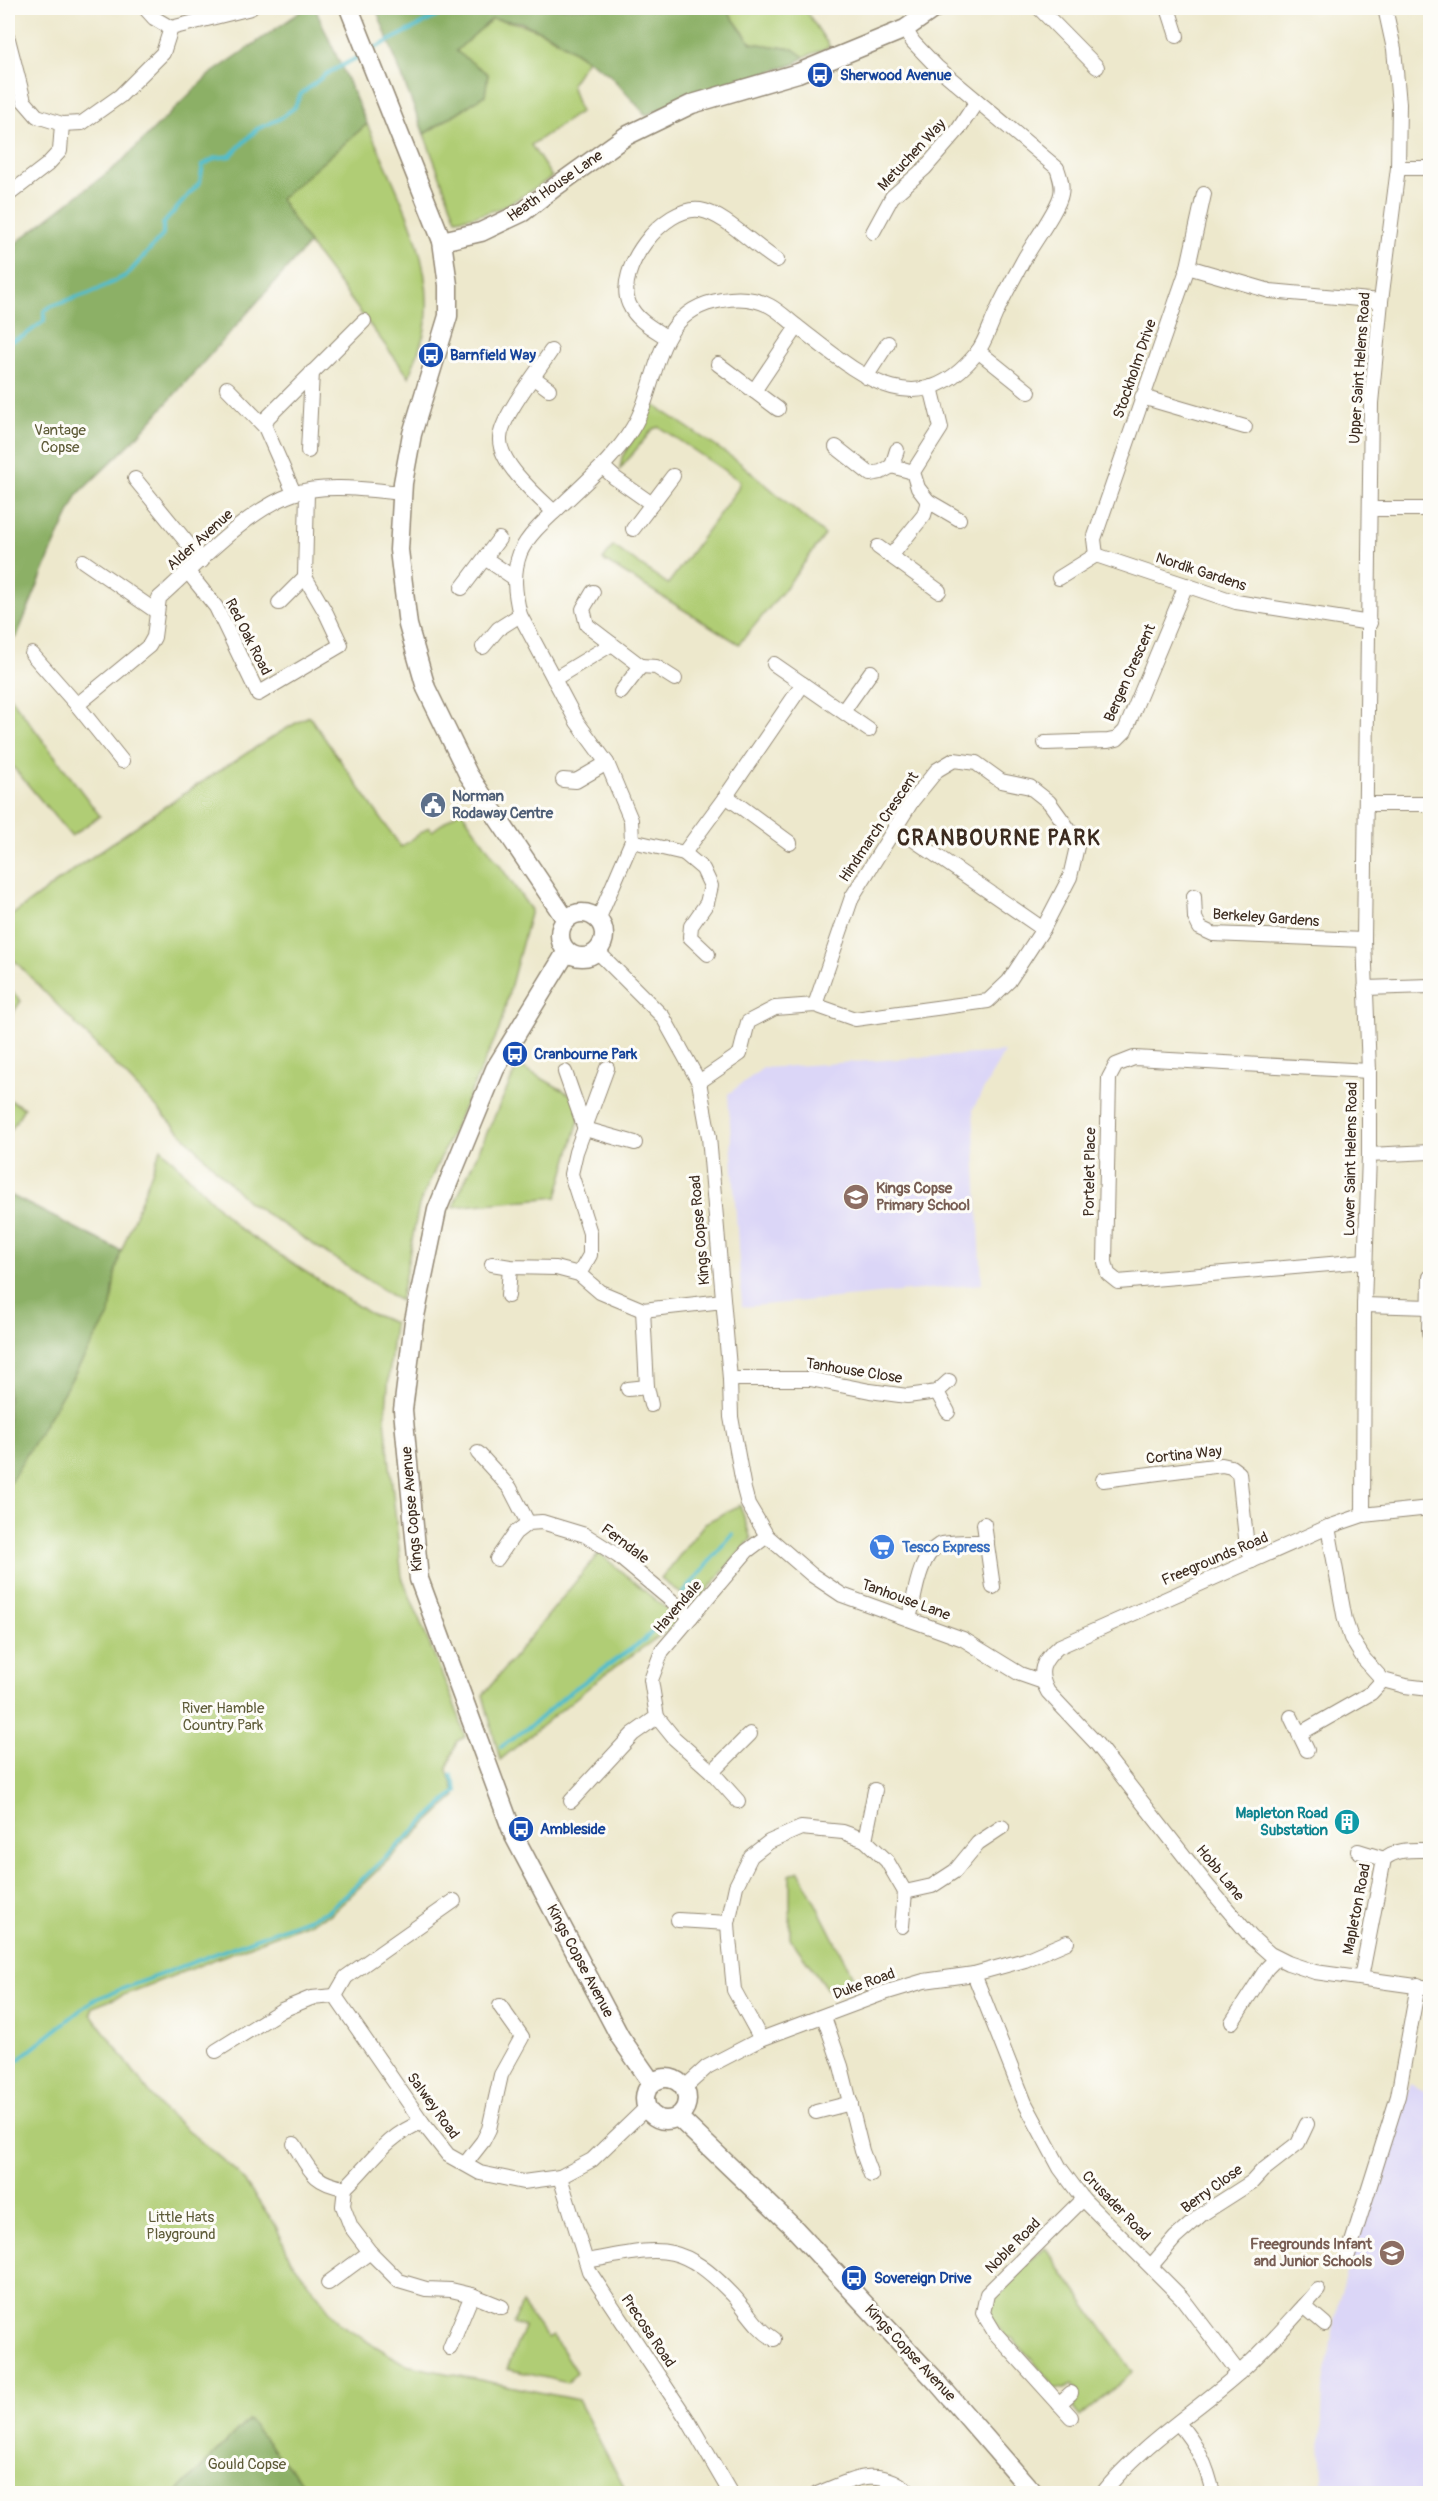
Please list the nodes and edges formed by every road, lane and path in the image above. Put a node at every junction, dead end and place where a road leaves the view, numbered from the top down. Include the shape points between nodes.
1 (145, 8) edge
2 (251, 8) edge
3 (349, 8) edge
4 (935, 8) edge
5 (1039, 8) edge
6 (1167, 8) edge
7 (1385, 8) edge
8 (171, 28) junction
9 (905, 29) junction
10 (1177, 36) dead end
11 (8, 39) edge
12 (1097, 67) dead end
13 (977, 101) junction
14 (62, 124) junction
15 (1398, 168) junction
16 (1431, 168) edge
17 (1204, 194) dead end
18 (8, 195) edge
19 (873, 232) dead end
20 (442, 241) junction
21 (777, 260) dead end
22 (1188, 267) junction
23 (1380, 301) junction
24 (364, 321) dead end
25 (797, 327) junction
26 (666, 338) junction
27 (888, 343) dead end
28 (551, 351) dead end
29 (978, 351) junction
30 (718, 364) dead end
31 (312, 372) junction
32 (866, 377) junction
33 (534, 378) junction
34 (931, 387) junction
35 (227, 388) dead end
36 (549, 389) dead end
37 (754, 391) junction
38 (1029, 392) dead end
39 (1142, 398) junction
40 (778, 409) dead end
41 (265, 427) junction
42 (1247, 427) dead end
43 (836, 447) dead end
44 (897, 450) dead end
45 (308, 452) dead end
46 (603, 466) junction
47 (892, 466) junction
48 (913, 472) junction
49 (673, 476) dead end
50 (135, 478) dead end
51 (301, 492) junction
52 (402, 493) junction
53 (928, 501) junction
54 (651, 504) junction
55 (1370, 509) junction
56 (1431, 509) edge
57 (554, 512) junction
58 (959, 519) dead end
59 (633, 529) dead end
60 (499, 539) dead end
61 (878, 547) dead end
62 (1096, 555) junction
63 (891, 556) junction
64 (486, 559) junction
65 (83, 561) dead end
66 (202, 561) junction
67 (188, 573) junction
68 (305, 577) junction
69 (514, 578) junction
70 (1059, 578) dead end
71 (1186, 585) junction
72 (462, 588) dead end
73 (939, 591) dead end
74 (593, 592) dead end
75 (279, 603) dead end
76 (157, 612) junction
77 (520, 615) junction
78 (1370, 623) junction
79 (612, 644) junction
80 (483, 647) dead end
81 (32, 654) dead end
82 (774, 664) dead end
83 (641, 666) junction
84 (871, 672) dead end
85 (554, 679) junction
86 (675, 679) dead end
87 (803, 684) junction
88 (621, 692) dead end
89 (77, 705) junction
90 (844, 710) junction
91 (869, 730) dead end
92 (1045, 743) dead end
93 (122, 761) dead end
94 (607, 763) junction
95 (570, 785) dead end
96 (726, 796) junction
97 (1366, 804) junction
98 (1431, 804) edge
99 (896, 827) junction
100 (632, 841) junction
101 (790, 843) dead end
102 (684, 853) junction
103 (1194, 896) dead end
104 (566, 920) junction
105 (598, 920) junction
106 (1043, 929) junction
107 (1364, 940) junction
108 (567, 951) junction
109 (597, 951) junction
110 (708, 954) dead end
111 (1431, 986) edge
112 (1365, 988) junction
113 (814, 1005) junction
114 (607, 1068) dead end
115 (1369, 1071) junction
116 (565, 1072) dead end
117 (699, 1082) junction
118 (585, 1129) junction
119 (635, 1143) dead end
120 (1431, 1152) edge
121 (1369, 1155) junction
122 (1365, 1262) junction
123 (492, 1264) dead end
124 (510, 1267) junction
125 (579, 1274) junction
126 (1430, 1277) edge
127 (507, 1296) dead end
128 (723, 1301) junction
129 (1364, 1305) junction
130 (1430, 1307) edge
131 (643, 1310) junction
132 (1429, 1333) edge
133 (730, 1379) junction
134 (949, 1381) dead end
135 (647, 1387) junction
136 (628, 1389) dead end
137 (937, 1392) junction
138 (651, 1406) dead end
139 (948, 1412) dead end
140 (478, 1453) dead end
141 (1109, 1477) dead end
142 (1431, 1508) edge
143 (1363, 1515) junction
144 (528, 1523) junction
145 (984, 1524) dead end
146 (1328, 1527) junction
147 (766, 1536) junction
148 (987, 1542) junction
149 (502, 1556) dead end
150 (1252, 1561) junction
151 (993, 1587) dead end
152 (691, 1617) junction
153 (909, 1619) junction
154 (1383, 1680) junction
155 (1043, 1682) junction
156 (1431, 1689) edge
157 (1291, 1717) dead end
158 (657, 1718) junction
159 (750, 1734) dead end
160 (1299, 1734) junction
161 (1307, 1750) dead end
162 (712, 1772) junction
163 (875, 1791) dead end
164 (571, 1801) dead end
165 (738, 1801) dead end
166 (1002, 1827) dead end
167 (865, 1840) junction
168 (1431, 1850) edge
169 (1358, 1851) dead end
170 (1383, 1859) junction
171 (905, 1892) junction
172 (454, 1901) dead end
173 (678, 1920) dead end
174 (696, 1922) junction
175 (728, 1923) junction
176 (902, 1926) dead end
177 (696, 1936) dead end
178 (1067, 1942) dead end
179 (1277, 1958) junction
180 (974, 1974) junction
181 (1361, 1978) junction
182 (1424, 1986) edge
183 (335, 1996) junction
184 (500, 2006) dead end
185 (824, 2017) junction
186 (1232, 2022) dead end
187 (760, 2039) junction
188 (216, 2051) dead end
189 (652, 2083) junction
190 (684, 2088) junction
191 (851, 2103) junction
192 (646, 2108) junction
193 (816, 2112) dead end
194 (678, 2117) junction
195 (422, 2122) junction
196 (1307, 2124) dead end
197 (1298, 2143) junction
198 (294, 2144) dead end
199 (1309, 2152) dead end
200 (465, 2164) junction
201 (871, 2175) dead end
202 (560, 2177) junction
203 (345, 2188) junction
204 (1083, 2199) junction
205 (370, 2252) junction
206 (1348, 2255) dead end
207 (586, 2261) junction
208 (1151, 2266) junction
209 (328, 2283) dead end
210 (1318, 2290) dead end
211 (471, 2295) junction
212 (1304, 2306) junction
213 (502, 2307) dead end
214 (1325, 2324) dead end
215 (774, 2339) dead end
216 (450, 2348) dead end
217 (1239, 2373) junction
218 (1071, 2393) dead end
219 (1059, 2404) junction
220 (1071, 2417) dead end
221 (1178, 2423) junction
222 (731, 2493) edge
223 (817, 2493) edge
224 (912, 2493) edge
225 (1034, 2493) edge
226 (1102, 2493) edge
227 (1213, 2493) edge

1 - 8 street
2 - 8 street
3 - 20 street
4 - 9 street, Heath House Lane
5 - 12 street
6 - 10 street
7 - 15 street, Upper Saint Helens Road via 1399,104
8 - 14 street via 163,53 120,96 82,123
9 - 13 street via 937,67
9 - 20 street, Heath House Lane via 798,72 692,104 627,136 523,212 481,232
11 - 14 street via 24,101 37,116
13 - 19 street, Metuchen Way via 925,168 892,197
13 - 29 street via 1057,168 1062,183 1061,196
14 - 18 street via 60,151
15 - 16 street
15 - 23 street, Upper Saint Helens Road
17 - 22 street, Stockholm Drive
20 - 52 street via 448,316 412,434
21 - 26 street via 757,256 722,219 703,210 689,209 661,225 637,255 629,271 626,294 636,317
22 - 23 street via 1270,291
22 - 39 street, Stockholm Drive
23 - 55 street, Upper Saint Helens Road via 1371,403
24 - 31 street
25 - 26 street via 769,306 739,298 693,310
25 - 32 street
25 - 37 street
26 - 46 street via 634,427
27 - 32 street
28 - 33 street
29 - 34 street via 965,366
29 - 38 street
30 - 37 street
31 - 41 street via 267,418
31 - 45 street
32 - 34 street via 900,391
33 - 36 street
33 - 57 street via 506,418 500,439 504,455 526,485
34 - 48 street via 941,428
35 - 41 street
37 - 40 street
39 - 42 street
39 - 62 street, Stockholm Drive via 1094,539
41 - 51 street
43 - 47 street via 870,474
44 - 47 street
46 - 54 street
46 - 57 street
47 - 48 street
48 - 53 street
49 - 54 street
50 - 66 street
51 - 52 street, Alder Avenue via 342,488
51 - 66 street, Alder Avenue via 254,514
51 - 68 street
52 - 104 street via 399,550 408,625 426,688 468,774
53 - 58 street
53 - 63 street via 924,514
54 - 59 street
55 - 56 street
55 - 78 street, Upper Saint Helens Road
57 - 69 street via 520,553
60 - 64 street
61 - 63 street
62 - 70 street
62 - 71 street, Nordik Gardens
63 - 73 street
64 - 69 street
64 - 72 street
65 - 76 street
66 - 67 street, Alder Avenue
67 - 68 street, Red Oak Road via 216,608 258,694 341,645
67 - 76 street, Alder Avenue via 159,598
68 - 75 street
69 - 77 street
71 - 78 street, Nordik Gardens via 1236,602
71 - 92 street, Bergen Crescent via 1125,731 1108,741
74 - 79 street via 583,609 587,625
76 - 89 street, Alder Avenue via 154,638 149,646
77 - 80 street via 498,629
77 - 85 street
78 - 97 street, Upper Saint Helens Road
79 - 83 street
79 - 85 street
81 - 89 street
82 - 87 street
83 - 86 street via 656,667
83 - 88 street
84 - 90 street
85 - 94 street via 577,722
87 - 90 street
87 - 96 street
89 - 93 street
90 - 91 street
94 - 95 street
94 - 100 street via 631,820
96 - 101 street
96 - 102 street
97 - 98 street
97 - 107 street, Lower Saint Helens Road
99 - 106 street
99 - 106 street, Hindmarch Crescent via 937,770 954,760 976,763 1001,781 1030,787 1049,802 1078,843 1070,877
99 - 113 street, Hindmarch Crescent via 852,897
100 - 102 street
100 - 105 street
102 - 110 street via 703,869 711,886 707,903 691,926 690,937
103 - 107 street, Berkeley Gardens via 1195,918 1200,928 1213,934
104 - 105 street via 579,913
104 - 108 street via 560,938
105 - 109 street via 604,934
106 - 113 street, Hindmarch Crescent via 1009,981 988,1001 855,1019
107 - 112 street, Lower Saint Helens Road
108 - 109 street via 584,957
108 - 189 street, Kings Copse Avenue via 495,1069 436,1210 414,1321 403,1410 419,1578 477,1736 514,1836 620,2037
109 - 117 street, Kings Copse Road via 663,1017
111 - 112 street
112 - 115 street, Lower Saint Helens Road
113 - 117 street, Hindmarch Crescent via 775,1008 748,1022 740,1054
114 - 118 street
115 - 121 street, Lower Saint Helens Road
115 - 122 street, Portelet Place via 1134,1058 1116,1065 1109,1078 1105,1250 1108,1274 1118,1282
116 - 118 street
117 - 128 street, Kings Copse Road via 709,1137
118 - 119 street
118 - 125 street via 571,1174 590,1233 590,1255
120 - 121 street
121 - 122 street, Lower Saint Helens Road
122 - 129 street, Lower Saint Helens Road
123 - 124 street
124 - 125 street via 556,1268
124 - 127 street
125 - 131 street via 600,1292
126 - 130 street
128 - 131 street
128 - 133 street, Kings Copse Road
129 - 130 street
129 - 143 street, Lower Saint Helens Road
130 - 132 street
131 - 135 street
133 - 137 street, Tanhouse Close via 810,1379 907,1396
133 - 147 street, Kings Copse Road via 731,1417 744,1489
134 - 137 street
135 - 136 street
135 - 138 street
137 - 139 street
140 - 144 street via 485,1468 510,1488
141 - 150 street, Cortina Way via 1231,1467 1239,1473 1242,1484
142 - 143 street, Freegrounds Road
143 - 146 street, Freegrounds Road
144 - 149 street via 514,1533
144 - 152 street, Ferndale via 542,1522 585,1535 618,1556
145 - 148 street
146 - 150 street, Freegrounds Road
146 - 154 street via 1351,1638
147 - 152 street, Havendale via 747,1551
147 - 153 street, Tanhouse Lane via 842,1595
148 - 151 street
148 - 153 street via 941,1544 931,1553 923,1565
150 - 155 street, Freegrounds Road via 1058,1647 1043,1662
152 - 158 street, Havendale via 662,1651 651,1680
153 - 155 street, Tanhouse Lane via 963,1639 1020,1674
154 - 156 street
154 - 160 street via 1371,1693
155 - 179 street, Hobb Lane via 1206,1884 1251,1937
157 - 160 street
158 - 162 street
158 - 164 street via 633,1734
159 - 162 street
160 - 161 street
162 - 165 street
163 - 167 street
166 - 171 street via 978,1843 955,1870 932,1886
167 - 171 street via 887,1861
167 - 175 street via 828,1830 801,1828 769,1842 751,1856 736,1886
168 - 170 street, Mapleton Road via 1403,1850
169 - 170 street
170 - 181 street, Mapleton Road
171 - 176 street
172 - 183 street via 346,1977
173 - 174 street
174 - 175 street
174 - 177 street
175 - 187 street via 734,1990
178 - 180 street, Duke Road via 1025,1960
179 - 181 street, Hobb Lane via 1316,1972
179 - 186 street
180 - 185 street, Duke Road via 924,1981
180 - 204 street, Crusader Road via 1025,2103 1060,2168
181 - 182 street, Hobb Lane
182 - 206 street via 1398,2096
183 - 188 street via 310,1998 282,2010
183 - 195 street, Salwey Road
184 - 200 street via 522,2037 501,2075 489,2129
185 - 187 street, Duke Road
185 - 191 street
187 - 190 street, Duke Road via 707,2067
189 - 190 street via 674,2079
189 - 192 street via 645,2096
190 - 194 street via 687,2102
191 - 193 street
191 - 201 street
192 - 194 street via 664,2121
192 - 202 street, Salwey Road via 592,2160
194 - 225 street, Kings Copse Avenue via 792,2226
195 - 200 street, Salwey Road via 448,2155
195 - 203 street via 404,2129 383,2146
196 - 197 street, Berry Close
197 - 199 street
197 - 208 street, Berry Close via 1252,2182 1202,2214
198 - 203 street via 314,2177 327,2185
200 - 202 street, Salwey Road via 480,2173 523,2182
202 - 207 street, Precosa Road
203 - 205 street via 343,2206 351,2227
204 - 208 street, Crusader Road
204 - 219 street, Noble Road via 987,2294 983,2313 995,2333
205 - 209 street
205 - 211 street via 399,2281
207 - 215 street via 657,2250 677,2253 717,2280 764,2333
207 - 222 street, Precosa Road
208 - 217 street, Crusader Road via 1182,2298
210 - 212 street
211 - 213 street
211 - 216 street
212 - 214 street
212 - 217 street
217 - 221 street
218 - 219 street
219 - 220 street, Noble Road
221 - 226 street via 1145,2448
221 - 227 street via 1196,2443
223 - 224 street via 876,2475 896,2480

